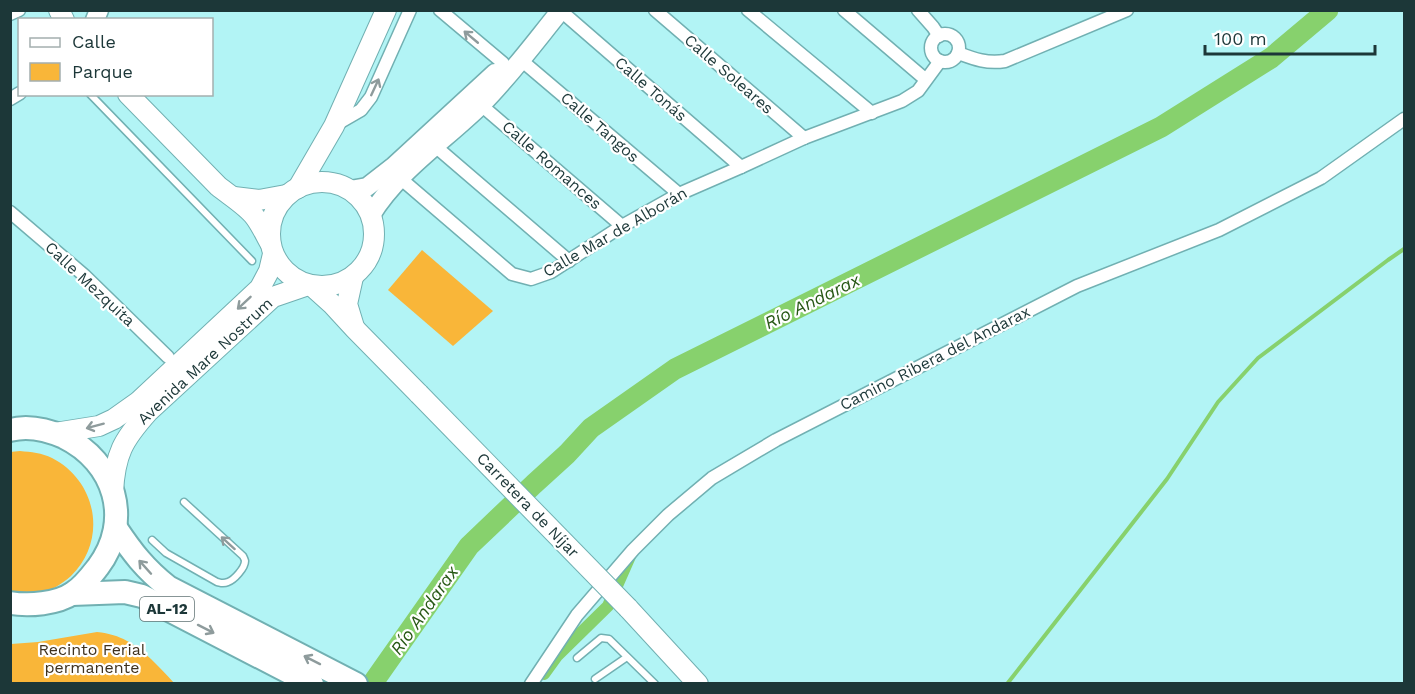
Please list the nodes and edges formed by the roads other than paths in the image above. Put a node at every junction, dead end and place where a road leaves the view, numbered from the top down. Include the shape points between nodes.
1 (20, 10) edge
2 (386, 10) edge
3 (410, 10) edge
4 (440, 10) edge
5 (545, 10) edge
6 (655, 10) edge
7 (748, 10) edge
8 (844, 10) edge
9 (918, 10) edge
10 (1096, 10) edge
11 (1127, 10) edge
12 (561, 11) edge
13 (10, 14) edge
14 (1106, 20) junction
15 (939, 36) junction
16 (958, 53) junction
17 (521, 60) junction
18 (940, 61) junction
19 (502, 63) junction
20 (925, 79) junction
21 (92, 96) edge
22 (130, 96) edge
23 (481, 105) junction
24 (872, 112) junction
25 (1404, 119) edge
26 (331, 130) junction
27 (804, 138) junction
28 (435, 146) junction
29 (741, 167) junction
30 (400, 178) junction
31 (344, 187) junction
32 (292, 191) junction
33 (679, 194) junction
34 (234, 197) junction
35 (10, 212) edge
36 (371, 215) junction
37 (622, 226) junction
38 (272, 249) junction
39 (252, 261) dead end
40 (569, 261) junction
41 (353, 277) junction
42 (310, 285) junction
43 (355, 329) junction
44 (168, 357) dead end
45 (12, 428) edge
46 (55, 433) junction
47 (113, 492) junction
48 (184, 502) dead end
49 (116, 528) junction
50 (152, 540) dead end
51 (72, 594) junction
52 (10, 603) edge
53 (260, 646) junction
54 (627, 657) junction
55 (578, 658) dead end
56 (595, 679) dead end
57 (312, 684) edge
58 (356, 684) edge
59 (531, 684) edge
60 (655, 684) edge
61 (698, 684) edge

1 - 13 street
2 - 26 main road
26 -> 3 street via 362,110 371,97
19 -> 4 street
5 - 19 street
6 - 27 street, Calle Soleares
7 - 24 street
8 - 20 street
9 - 15 street
10 - 14 street
11 - 14 street
12 - 17 street
12 - 29 street, Calle Tonás
14 - 16 street via 1005,61 979,61
15 - 16 street via 954,37
15 - 18 street via 931,47
16 - 18 street via 951,61
17 - 23 street
17 - 33 street, Calle Tangos
18 - 20 street, Calle Mar de Alborán
19 - 31 street via 394,166 367,186
20 - 24 street, Calle Mar de Alborán via 918,91 902,101
21 - 39 lane
22 - 34 main road via 218,186
23 - 28 street
23 - 37 street, Calle Romances
24 - 27 street, Calle Mar de Alborán
25 - 59 street, Camino Ribera del Andarax via 1321,178 1219,230 1077,286 776,440 712,478 633,550 578,615
26 - 31 main road via 325,160 328,174
26 - 32 main road
27 - 29 street, Calle Mar de Alborán
28 - 30 street
28 - 40 street
29 - 33 street, Calle Mar de Alborán
30 - 36 street
30 - 40 street, Calle Mar de Alborán via 512,274 531,279
31 - 32 main road via 310,183
31 - 36 main road via 362,201
32 - 34 main road via 260,200
32 - 38 main road via 275,210 271,222
33 - 37 street, Calle Mar de Alborán
34 - 38 main road via 254,215
35 - 44 street, Calle Mezquita via 85,276
36 - 41 main road via 372,249 365,265
37 - 40 street, Calle Mar de Alborán
38 - 42 main road via 287,273
38 -> 46 main road, Avenida Mare Nostrum via 269,271 260,288 138,402 99,426
41 - 42 main road via 340,284
41 - 43 main road via 347,304
42 - 43 main road, Carretera de Níjar
42 - 47 main road, Avenida Mare Nostrum via 273,297 148,412 122,446
43 - 61 main road, Carretera de Níjar, bridge
45 - 46 highway, AL-12
46 - 47 highway, AL-12 via 91,456
47 - 49 highway, AL-12
50 -> 48 lane via 166,553 217,582 229,582 239,572 245,562 243,556
49 - 51 highway, AL-12 via 101,563
53 -> 49 highway, AL-12 via 152,575
51 - 52 highway, AL-12 via 38,604
51 -> 53 highway, AL-12 via 124,592 142,596
53 - 57 highway, AL-12
58 -> 53 highway, AL-12
54 - 55 lane via 605,637
54 - 56 lane
54 - 60 lane

